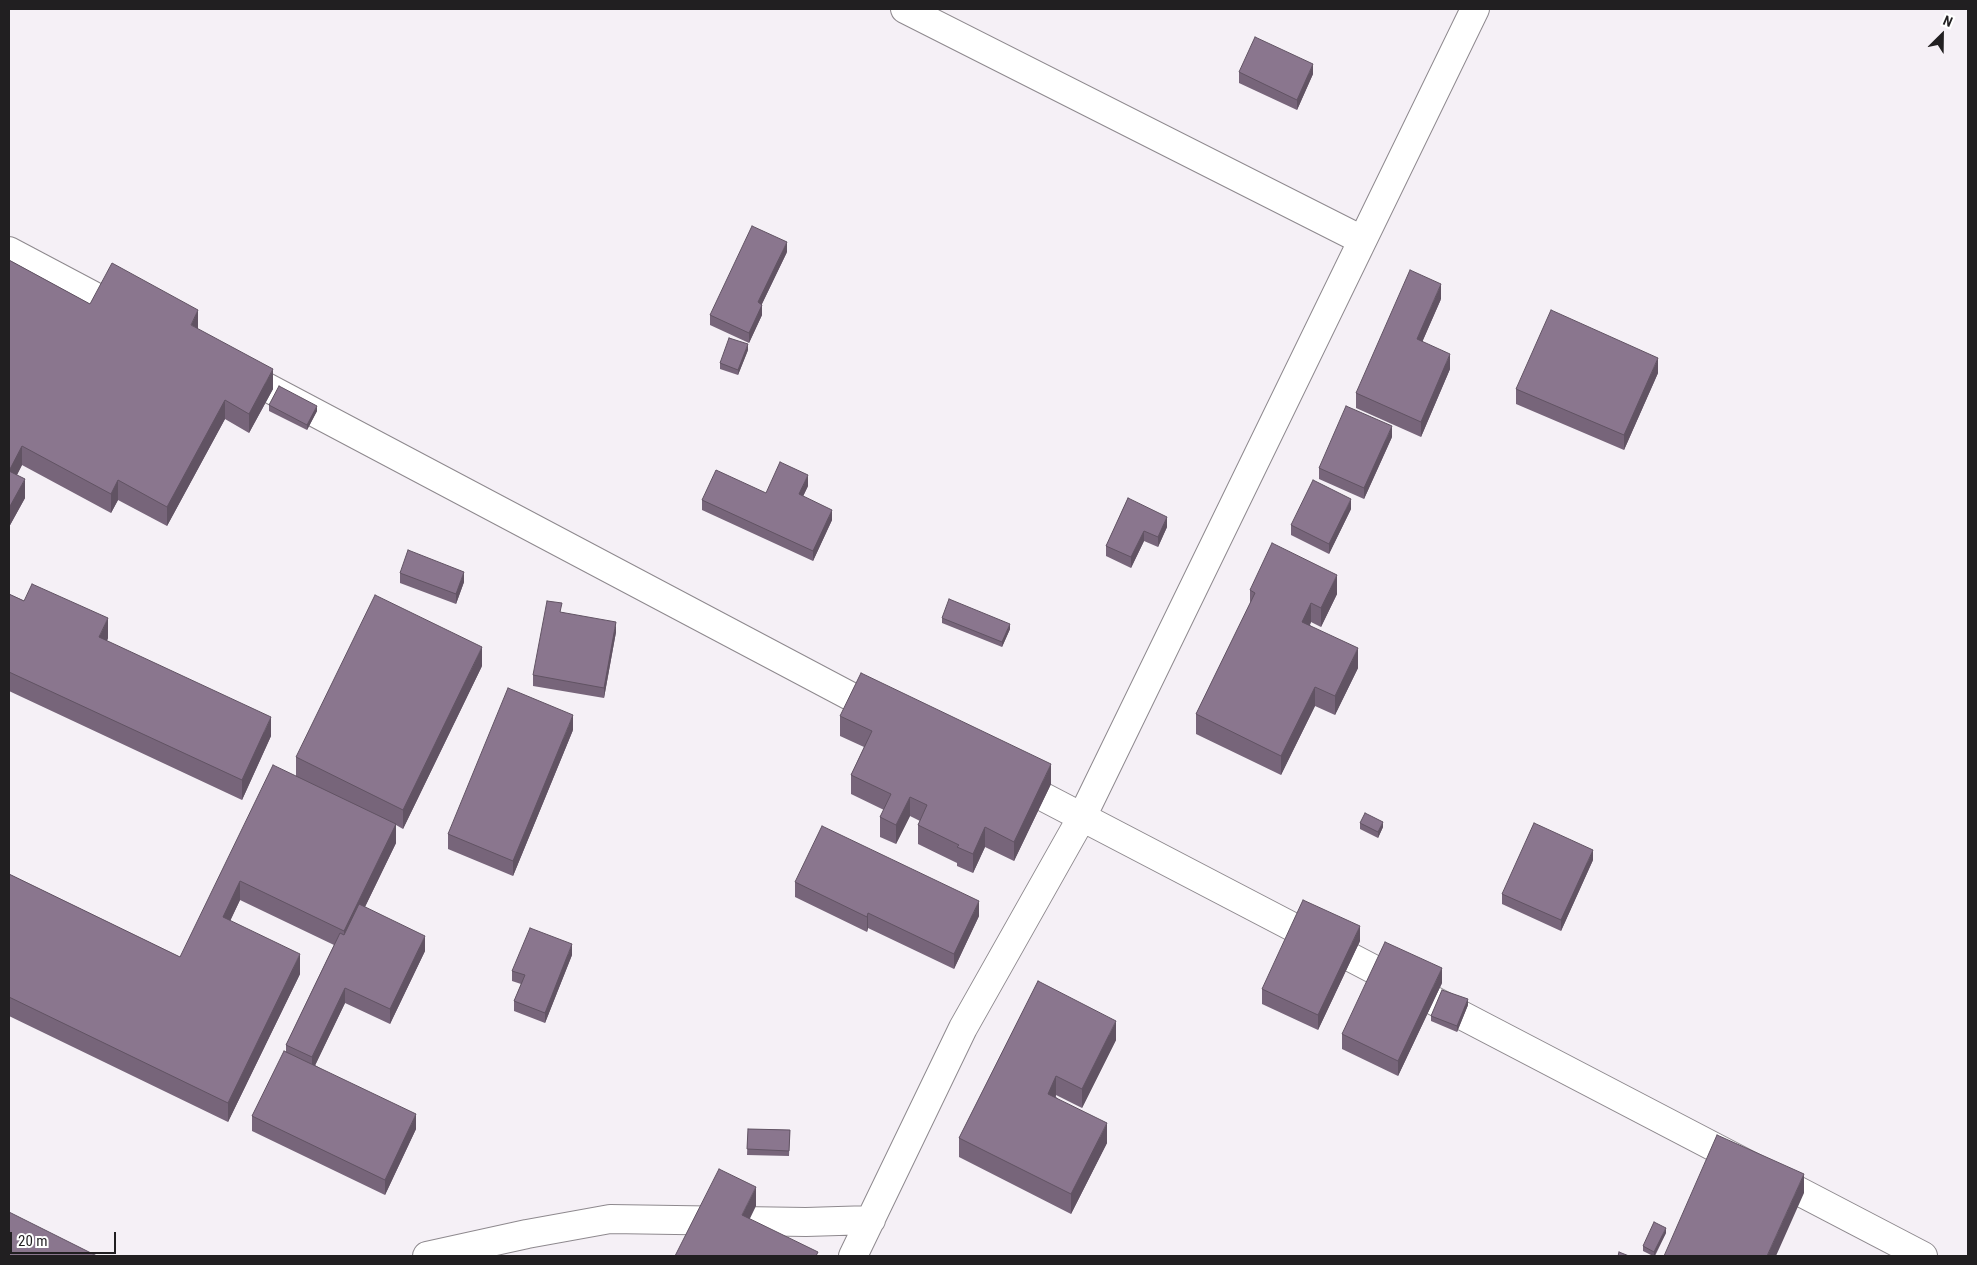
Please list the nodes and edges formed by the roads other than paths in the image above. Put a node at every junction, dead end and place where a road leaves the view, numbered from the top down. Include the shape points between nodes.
1 (905, 9) edge
2 (1474, 9) edge
3 (1362, 240) junction
4 (9, 251) edge
5 (150, 326) edge
6 (220, 363) edge
7 (900, 722) edge
8 (987, 768) edge
9 (1082, 817) junction
10 (871, 1220) junction
11 (427, 1256) edge
12 (853, 1256) edge
13 (1923, 1256) edge

1 - 3 street
2 - 3 street
3 - 9 street
4 - 5 street
6 - 7 street
8 - 9 street
9 - 10 street via 964,1028
9 - 13 street
10 - 11 street via 610,1219
10 - 12 street

